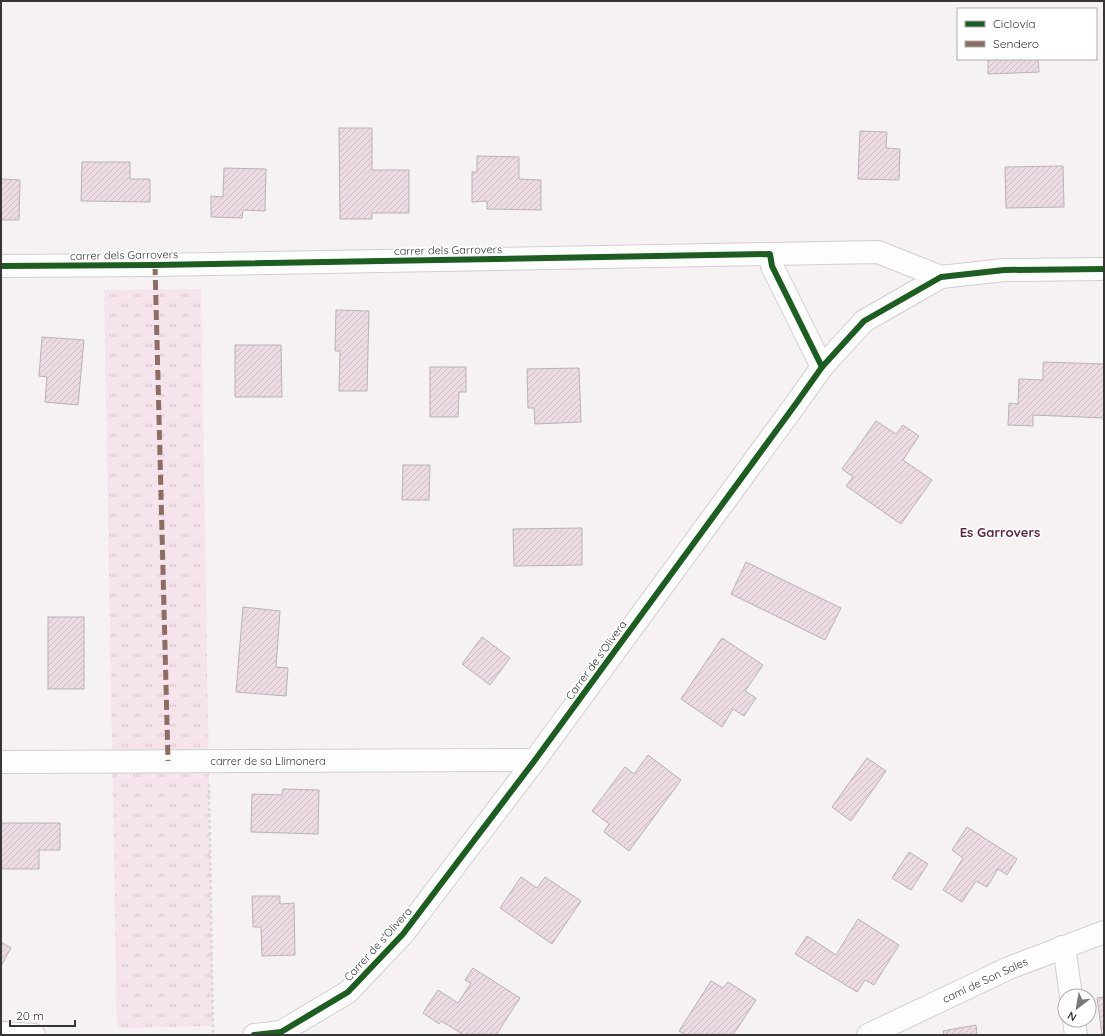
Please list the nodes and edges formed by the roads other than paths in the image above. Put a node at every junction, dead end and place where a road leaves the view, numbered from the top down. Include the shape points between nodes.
1 (770, 254) junction
2 (1, 266) edge
3 (1104, 269) edge
4 (941, 277) junction
5 (822, 367) junction
6 (535, 760) junction
7 (1, 762) edge
8 (1104, 932) edge
9 (1062, 947) junction
10 (1070, 988) edge
11 (1, 1033) edge
12 (34, 1035) edge
13 (254, 1035) edge
14 (868, 1035) edge

1 - 2 street, carrer dels Garrovers
1 - 4 street, carrer dels Garrovers via 878,252
1 - 5 street via 772,266
3 - 4 street via 1004,270
4 - 5 street, Carrer de s'Olivera via 864,321
5 - 6 street, Carrer de s'Olivera
6 - 7 street, carrer de sa Llimonera
6 - 13 street, Carrer de s'Olivera via 403,934 348,992 281,1032
8 - 9 street, camí de Son Sales
9 - 10 street
9 - 14 street, camí de Son Sales via 1009,968
11 - 12 street

